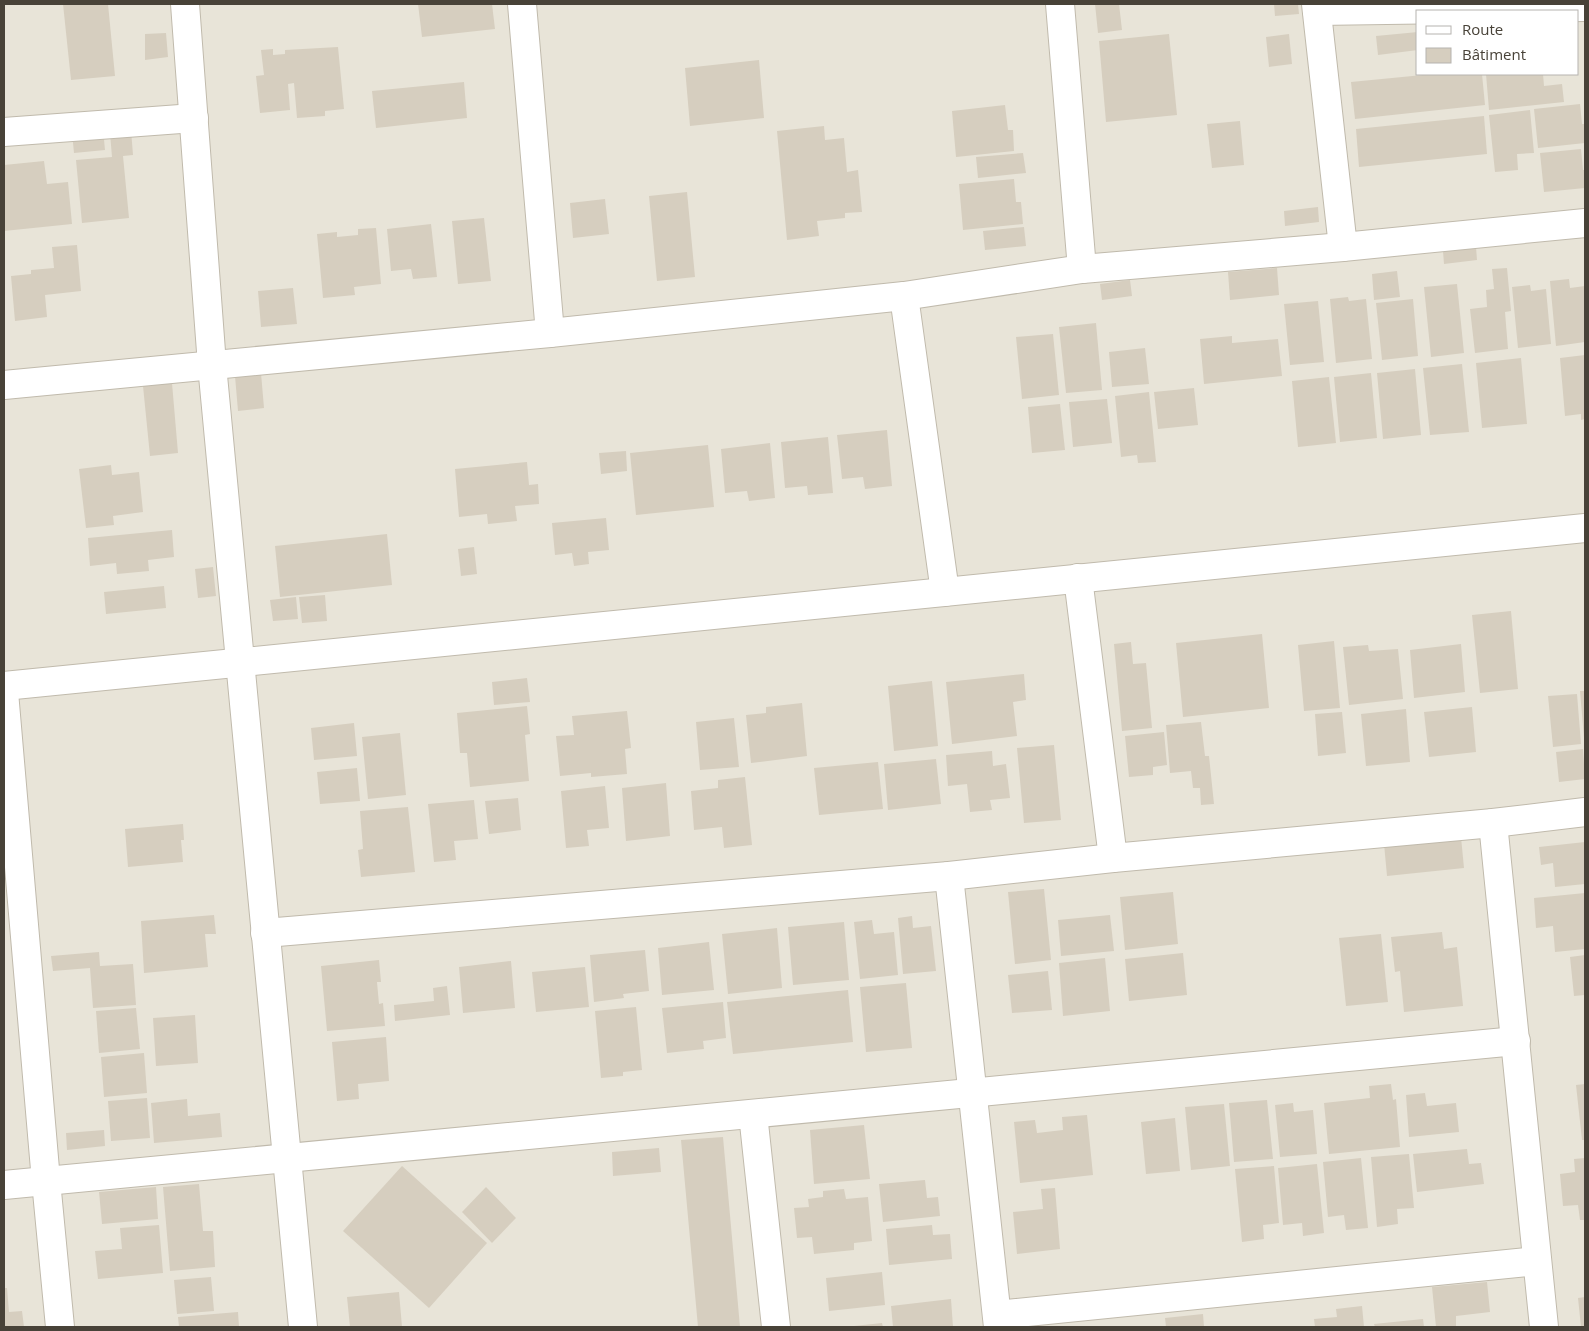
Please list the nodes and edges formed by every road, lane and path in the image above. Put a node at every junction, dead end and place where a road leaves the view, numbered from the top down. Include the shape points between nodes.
1 (185, 4) edge
2 (522, 4) edge
3 (1060, 4) edge
4 (1317, 7) edge
5 (1585, 7) edge
6 (194, 118) junction
7 (4, 132) edge
8 (1585, 223) edge
9 (1343, 247) junction
10 (1082, 269) junction
11 (904, 296) junction
12 (550, 333) junction
13 (212, 365) junction
14 (4, 385) edge
15 (1585, 528) edge
16 (1078, 578) junction
17 (945, 592) junction
18 (241, 662) junction
19 (4, 686) edge
20 (4, 692) edge
21 (1585, 812) edge
22 (1493, 823) junction
23 (1114, 858) junction
24 (949, 876) junction
25 (264, 933) junction
26 (1516, 1041) junction
27 (973, 1093) junction
28 (753, 1114) junction
29 (286, 1158) junction
30 (46, 1181) junction
31 (4, 1185) edge
32 (1537, 1261) junction
33 (997, 1321) edge
34 (60, 1327) edge
35 (303, 1327) edge
36 (776, 1327) edge
37 (1544, 1327) edge

1 - 6 street
2 - 12 street
3 - 10 street
4 - 5 street
4 - 9 street
6 - 7 street
6 - 13 street
8 - 9 street
9 - 10 street
10 - 11 street
11 - 12 street
11 - 17 street
12 - 13 street
13 - 14 street
13 - 18 street
15 - 16 street
16 - 17 street
16 - 23 street
17 - 18 street
18 - 19 street
18 - 25 street
20 - 30 street
21 - 22 street
22 - 23 street
22 - 26 street
23 - 24 street
24 - 25 street
24 - 27 street
25 - 29 street
26 - 27 street
26 - 32 street
27 - 28 street
27 - 33 street
28 - 29 street
28 - 36 street
29 - 30 street
29 - 35 street
30 - 31 street
30 - 34 street
32 - 33 street
32 - 37 street

